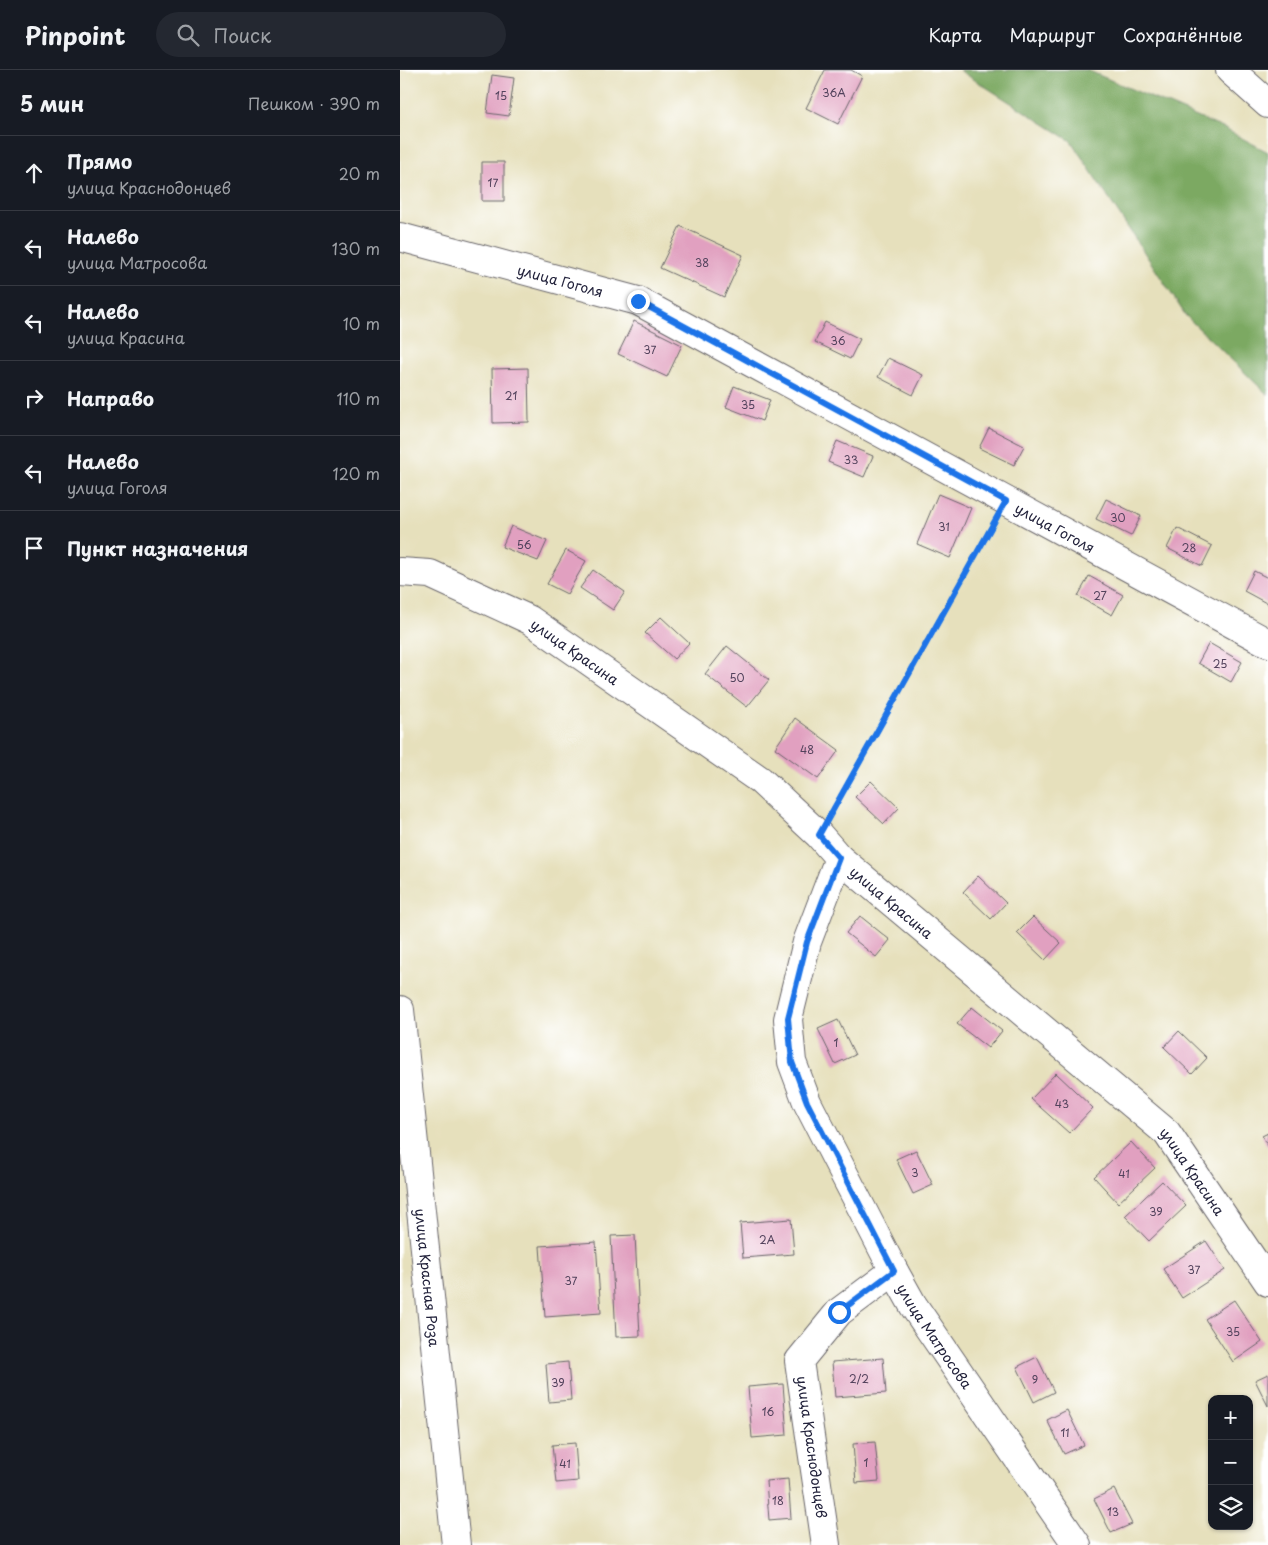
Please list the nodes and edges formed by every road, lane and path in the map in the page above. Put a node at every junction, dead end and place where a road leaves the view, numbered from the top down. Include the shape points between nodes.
1 (1230, 70) edge
2 (1268, 104) edge
3 (400, 237) edge
4 (1006, 501) junction
5 (400, 572) edge
6 (1268, 643) edge
7 (819, 835) junction
8 (839, 858) junction
9 (400, 1010) edge
10 (894, 1271) junction
11 (1268, 1282) edge
12 (456, 1545) edge
13 (826, 1545) edge
14 (1077, 1545) edge

1 - 2 street
3 - 4 street, улица Гоголя via 638,301
4 - 6 street, улица Гоголя
4 - 7 path
5 - 7 street, улица Красина via 430,574 530,620 760,780
7 - 8 street, улица Красина
8 - 10 street, улица Матросова via 807,942 788,1018 792,1062 807,1102
8 - 11 street, улица Красина via 1167,1133
9 - 12 street, улица Красная Роза
10 - 13 street, улица Краснодонцев via 839,1312 799,1361
10 - 14 street, улица Матросова via 913,1306

